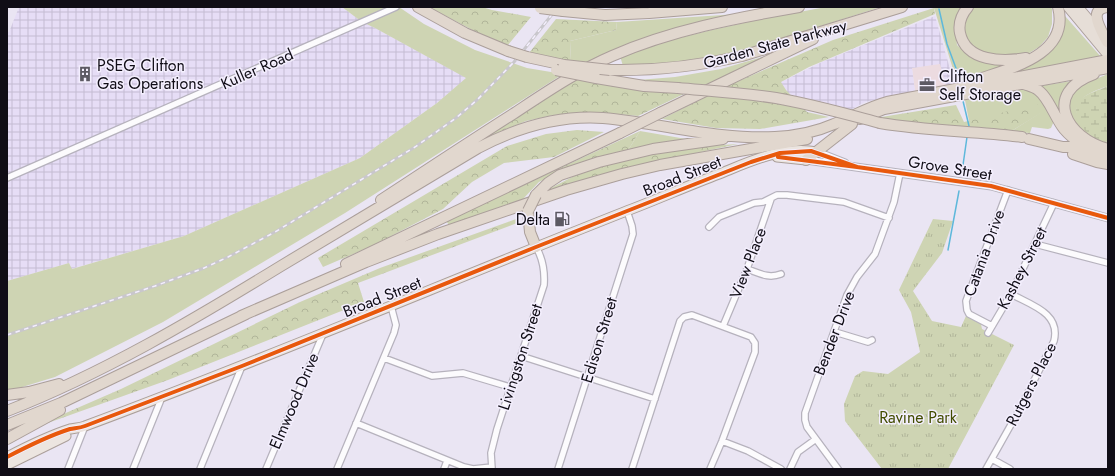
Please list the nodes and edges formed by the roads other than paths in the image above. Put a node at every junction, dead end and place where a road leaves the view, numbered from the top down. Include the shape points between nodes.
1 (396, 7) edge
2 (418, 7) edge
3 (538, 7) edge
4 (655, 7) edge
5 (722, 7) edge
6 (799, 7) edge
7 (902, 7) edge
8 (968, 7) edge
9 (1058, 7) edge
10 (1068, 7) edge
11 (1078, 7) edge
12 (1108, 7) edge
13 (605, 15) junction
14 (844, 25) junction
15 (1107, 48) edge
16 (1034, 57) junction
17 (1108, 60) edge
18 (560, 68) junction
19 (1108, 68) edge
20 (1022, 84) junction
21 (946, 90) junction
22 (852, 124) junction
23 (739, 137) junction
24 (818, 152) junction
25 (766, 157) junction
26 (1108, 157) edge
27 (806, 160) junction
28 (857, 167) junction
29 (900, 173) junction
30 (7, 178) edge
31 (1008, 190) junction
32 (771, 198) junction
33 (1054, 203) junction
34 (627, 211) junction
35 (888, 218) junction
36 (1108, 218) edge
37 (709, 227) dead end
38 (1035, 244) junction
39 (536, 246) junction
40 (1108, 263) edge
41 (284, 265) junction
42 (747, 269) junction
43 (781, 274) dead end
44 (1011, 294) junction
45 (391, 306) junction
46 (241, 316) junction
47 (723, 326) junction
48 (992, 326) junction
49 (835, 332) junction
50 (323, 333) junction
51 (988, 333) dead end
52 (872, 340) dead end
53 (522, 356) junction
54 (384, 358) junction
55 (108, 366) junction
56 (242, 366) junction
57 (588, 376) junction
58 (114, 378) junction
59 (510, 387) junction
60 (7, 395) edge
61 (162, 397) junction
62 (655, 399) junction
63 (7, 412) edge
64 (356, 423) junction
65 (7, 424) edge
66 (82, 427) junction
67 (7, 439) edge
68 (816, 439) junction
69 (722, 441) junction
70 (7, 457) edge
71 (992, 459) junction
72 (447, 461) junction
73 (7, 465) edge
74 (492, 468) edge
75 (68, 469) edge
76 (133, 469) edge
77 (200, 469) edge
78 (266, 469) edge
79 (337, 469) edge
80 (444, 469) edge
81 (558, 469) edge
82 (632, 469) edge
83 (710, 469) edge
84 (781, 469) edge
85 (790, 469) edge
86 (838, 469) edge
87 (986, 469) edge
88 (1010, 469) edge

1 - 30 street, Kuller Road
2 - 18 highway, Garden State Parkway, bridge via 465,33
3 - 13 highway, bridge
4 - 13 highway
5 - 13 highway
6 - 41 highway via 745,16 672,35 596,63 425,171
7 - 14 highway, Garden State Parkway
8 - 16 highway via 961,19 960,29 963,42 972,52 983,57 1003,60
9 - 16 highway via 1058,32 1049,46
10 - 15 highway
11 - 15 highway
12 - 15 highway via 1100,10 1096,18
14 - 18 highway, Garden State Parkway, bridge via 742,56 702,65 657,70
14 - 46 highway, bridge
16 - 21 highway
17 - 21 highway
18 - 26 highway, bridge via 596,78 644,86 776,98 880,123 1026,138 1063,147 1074,147
19 - 20 highway
19 - 26 highway via 1076,83 1068,92 1064,105 1067,118 1076,132
20 - 22 highway via 884,110
20 - 26 highway via 1040,92 1072,137 1084,146
21 - 23 highway via 871,106 833,125 809,132 777,137
22 - 24 highway
22 - 46 highway via 825,135 660,165 566,190 402,248
23 - 39 highway, bridge via 653,149 599,162 560,175 536,195 528,211 530,232
23 - 41 highway via 603,118 560,120 531,126 478,148
24 - 25 main road, Broad Street via 793,151
24 - 27 highway
24 - 28 street, Grove Street
25 - 27 main road, Broad Street
25 - 34 main road, Broad Street
27 - 28 street, Grove Street
28 - 29 street, Grove Street
29 - 31 street, Grove Street
29 - 35 street, Bender Drive
31 - 33 street, Grove Street
31 - 48 street, Catania Drive via 966,300 969,314
32 - 35 street via 787,195 844,202
32 - 37 street via 718,217
32 - 42 street, View Place
33 - 36 street, Grove Street
33 - 38 street, Kashey Street
34 - 39 main road, Broad Street
34 - 57 street, Edison Street via 633,234
35 - 49 street, Bender Drive via 875,254 847,295
38 - 40 street
38 - 44 street, Kashey Street
39 - 45 main road, Broad Street
39 - 53 street, Livingston Street via 544,267 544,285
41 - 55 highway via 184,325
42 - 43 street via 766,276
42 - 47 street, View Place
44 - 48 street, Kashey Street
44 - 71 street, Rutgers Place via 1047,314 1054,323 1056,335
45 - 50 main road, Broad Street
45 - 54 street via 396,324
46 - 58 highway
47 - 62 street via 692,315 680,321
47 - 69 street via 751,337 756,346
48 - 51 street, Kashey Street
49 - 52 street via 868,342
49 - 68 street, Bender Drive via 805,413 807,427
50 - 56 main road, Broad Street
50 - 78 street, Elmwood Drive
53 - 57 street
53 - 59 street, Livingston Street
54 - 59 street via 432,376 463,373
54 - 64 street
55 - 60 highway via 48,387
55 - 63 highway
56 - 61 main road, Broad Street
56 - 77 street
57 - 62 street
57 - 81 street, Edison Street
58 - 65 highway via 61,403
58 - 67 highway
59 - 74 street, Livingston Street via 491,453
61 - 66 main road, Broad Street
61 - 76 street
62 - 82 street
64 - 72 street
64 - 79 street
66 - 70 main road, Broad Street via 49,437
66 - 73 main road, Broad Street
66 - 75 street
68 - 85 street via 798,452
68 - 86 street, Bender Drive
69 - 83 street
69 - 84 street via 748,451
71 - 87 street, Rutgers Place
71 - 88 street
72 - 74 street via 473,469
72 - 80 street

